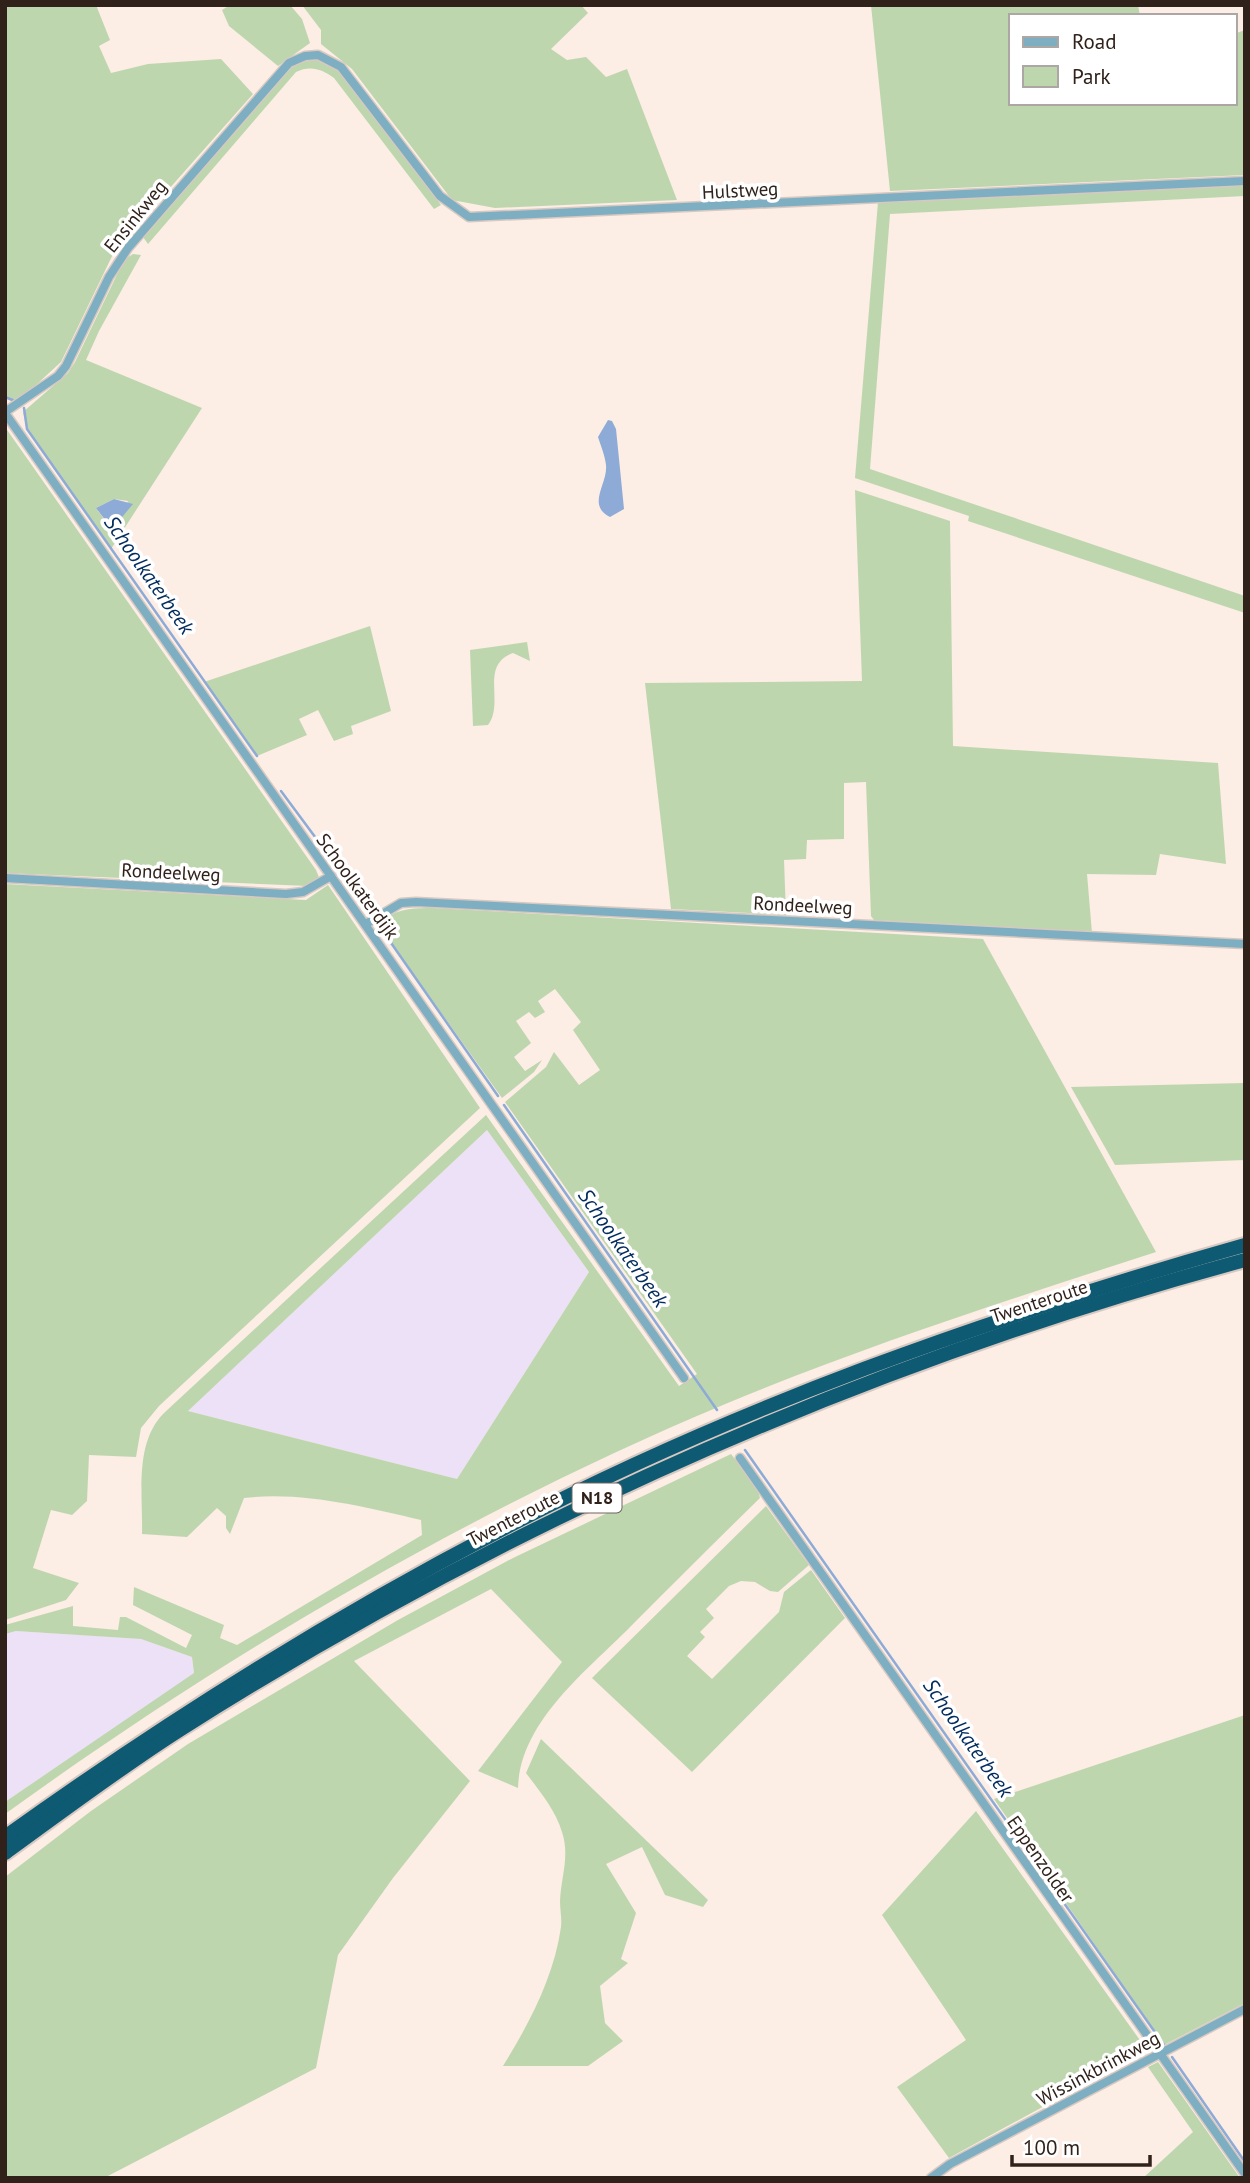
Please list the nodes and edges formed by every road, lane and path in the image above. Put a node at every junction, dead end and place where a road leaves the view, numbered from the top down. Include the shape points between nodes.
1 (311, 55) joint
2 (1245, 181) edge
3 (5, 413) edge
4 (331, 876) junction
5 (5, 878) edge
6 (366, 923) junction
7 (1245, 944) edge
8 (1245, 1245) edge
9 (1245, 1260) edge
10 (684, 1378) dead end
11 (740, 1458) dead end
12 (5, 1836) edge
13 (5, 1853) edge
14 (1245, 2009) edge
15 (1160, 2053) junction
16 (1245, 2174) edge
17 (931, 2178) edge

1 - 2 street, Hulstweg via 341,67 440,196 469,216
1 - 3 street, Ensinkweg via 289,63 128,248 109,276 73,358 58,376
3 - 4 street, Schoolkaterdijk
4 - 5 street, Rondeelweg via 303,892 286,894
4 - 6 street, Schoolkaterdijk
6 - 7 street, Rondeelweg via 401,903 416,902
6 - 10 street, Schoolkaterdijk
8 - 12 highway, Twenteroute / N18 via 958,1335 659,1454 503,1529 313,1634 178,1717
9 - 13 highway, Twenteroute / N18 via 1141,1288 963,1346 779,1417 542,1524 425,1584 179,1730
11 - 15 street, Eppenzolder
14 - 15 street, Wissinkbrinkweg
15 - 16 street, Eppenzolder
15 - 17 street, Wissinkbrinkweg

